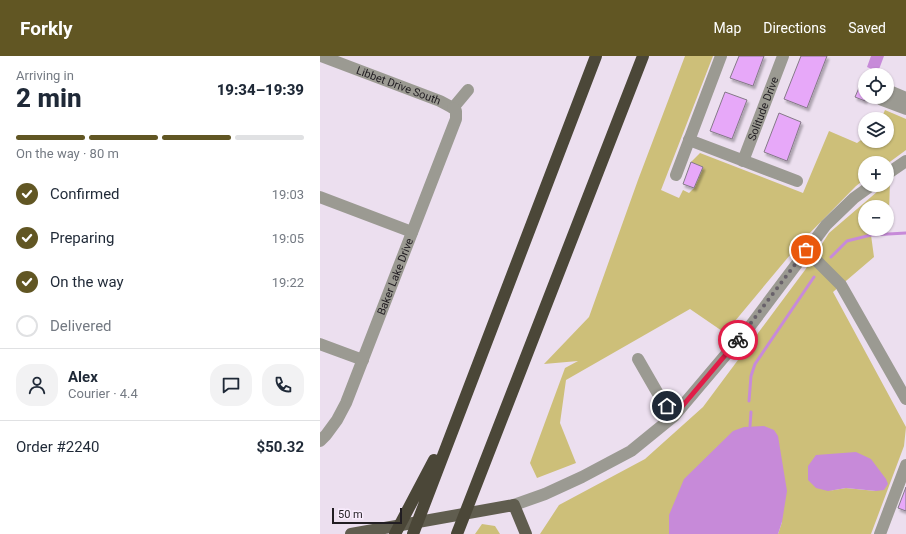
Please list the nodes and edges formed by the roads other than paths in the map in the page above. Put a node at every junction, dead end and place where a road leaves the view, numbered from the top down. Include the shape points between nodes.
1 (321, 56) edge
2 (596, 56) edge
3 (643, 56) edge
4 (721, 56) edge
5 (783, 56) edge
6 (468, 90) dead end
7 (894, 96) edge
8 (906, 98) edge
9 (894, 101) edge
10 (453, 108) junction
11 (906, 109) edge
12 (689, 140) junction
13 (743, 160) junction
14 (906, 161) edge
15 (894, 169) edge
16 (676, 175) dead end
17 (797, 181) dead end
18 (862, 192) edge
19 (320, 197) edge
20 (412, 232) junction
21 (806, 250) junction
22 (320, 344) edge
23 (638, 359) dead end
24 (363, 360) junction
25 (906, 399) edge
26 (462, 408) junction
27 (674, 416) junction
28 (320, 441) edge
29 (906, 465) edge
30 (514, 505) junction
31 (351, 534) edge
32 (396, 534) edge
33 (413, 534) edge
34 (457, 534) edge
35 (526, 534) edge
36 (880, 534) edge

1 - 10 street, Libbet Drive South
2 - 26 highway
3 - 34 highway
4 - 12 street
5 - 13 street, Solitude Drive
6 - 10 street
7 - 8 street
9 - 11 street
10 - 20 street, Baker Lake Drive via 456,111 456,119
12 - 13 street
12 - 16 street
13 - 17 street
14 - 15 street
18 - 21 street via 826,225
19 - 20 street
20 - 24 street, Baker Lake Drive
21 - 25 street via 841,285
21 - 27 street via 750,325
22 - 24 street
23 - 27 street
24 - 28 street, Baker Lake Drive via 337,420
26 - 32 highway
26 - 33 highway
27 - 30 street via 631,451 582,478
29 - 36 street
30 - 31 main road
30 - 35 main road

